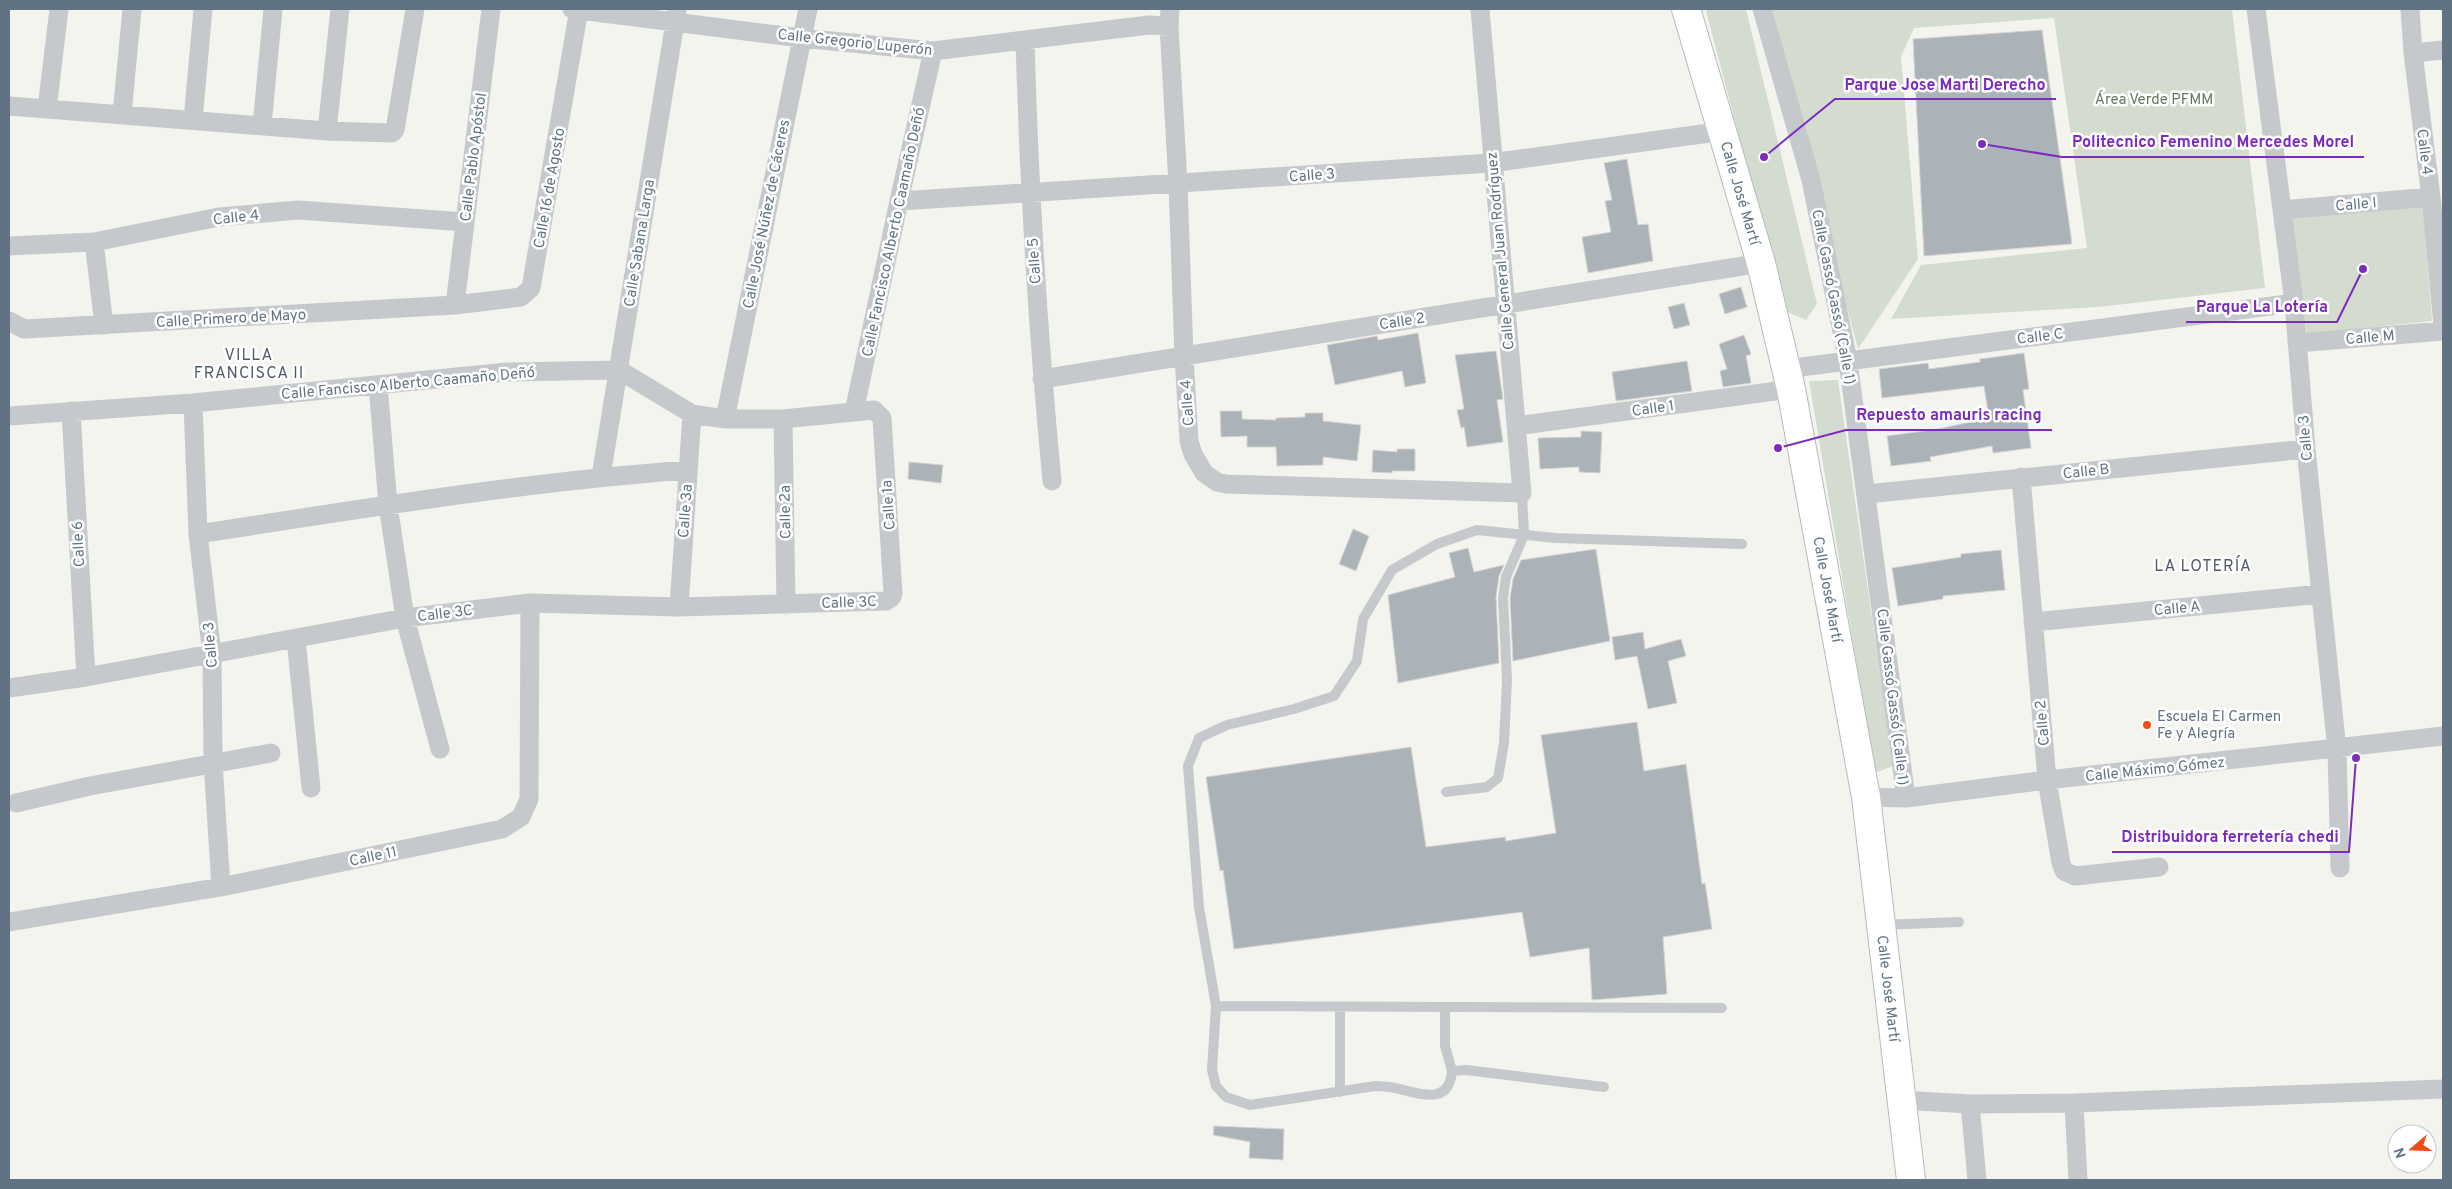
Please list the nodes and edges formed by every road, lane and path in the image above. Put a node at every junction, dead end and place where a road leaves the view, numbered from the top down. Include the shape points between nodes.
1 (59, 9) edge
2 (132, 9) edge
3 (203, 9) edge
4 (274, 9) edge
5 (340, 9) edge
6 (415, 9) edge
7 (491, 9) edge
8 (577, 9) edge
9 (808, 9) edge
10 (1480, 9) edge
11 (1686, 9) edge
12 (1762, 9) edge
13 (2256, 9) edge
14 (2410, 9) edge
15 (676, 15) edge
16 (1170, 17) edge
17 (801, 38) junction
18 (1025, 40) junction
19 (2443, 50) edge
20 (933, 52) junction
21 (2413, 53) junction
22 (9, 106) edge
23 (48, 109) junction
24 (122, 114) junction
25 (193, 120) junction
26 (262, 126) junction
27 (327, 131) junction
28 (1724, 131) junction
29 (1491, 163) junction
30 (1178, 184) junction
31 (1030, 194) junction
32 (2431, 197) junction
33 (899, 201) junction
34 (2282, 210) junction
35 (465, 222) junction
36 (94, 242) junction
37 (9, 246) edge
38 (1761, 263) junction
39 (2294, 303) junction
40 (1506, 304) junction
41 (455, 305) junction
42 (9, 321) edge
43 (104, 325) junction
44 (2443, 326) edge
45 (2443, 331) edge
46 (2297, 343) junction
47 (1184, 356) junction
48 (1848, 361) junction
49 (619, 370) junction
50 (1042, 379) junction
51 (1788, 379) junction
52 (378, 385) junction
53 (192, 403) junction
54 (71, 411) junction
55 (854, 412) junction
56 (692, 414) junction
57 (9, 416) edge
58 (725, 419) junction
59 (783, 419) junction
60 (1516, 426) junction
61 (2306, 449) junction
62 (688, 470) junction
63 (601, 476) junction
64 (2021, 477) junction
65 (1052, 481) dead end
66 (1522, 492) junction
67 (1867, 494) junction
68 (388, 505) junction
69 (198, 534) junction
70 (1524, 535) junction
71 (1742, 544) dead end
72 (2321, 594) junction
73 (886, 601) joint
74 (530, 603) junction
75 (786, 605) junction
76 (679, 607) junction
77 (405, 618) junction
78 (2034, 622) junction
79 (296, 639) junction
80 (212, 655) junction
81 (86, 677) junction
82 (9, 688) edge
83 (2443, 736) edge
84 (440, 749) dead end
85 (2337, 750) junction
86 (271, 753) dead end
87 (212, 762) junction
88 (2047, 780) junction
89 (311, 788) dead end
90 (1446, 792) dead end
91 (1866, 797) junction
92 (1906, 798) junction
93 (16, 803) dead end
94 (2159, 867) dead end
95 (2340, 868) dead end
96 (220, 887) junction
97 (9, 922) edge
98 (1959, 922) dead end
99 (1880, 925) junction
100 (1216, 1006) junction
101 (1340, 1006) junction
102 (1445, 1007) junction
103 (1722, 1008) dead end
104 (1452, 1071) junction
105 (1604, 1087) dead end
106 (2443, 1089) edge
107 (1340, 1092) junction
108 (1900, 1100) junction
109 (2074, 1103) junction
110 (1970, 1104) junction
111 (1911, 1180) edge
112 (1978, 1180) edge
113 (2078, 1180) edge

1 - 23 street
2 - 24 street
3 - 25 street
4 - 26 street
5 - 27 street
6 - 27 street via 395,130 386,134
7 - 35 street, Calle Pablo Apóstol
8 - 15 street, Calle Gregorio Luperón
8 - 41 street, Calle 16 de Agosto via 531,288 521,297
9 - 17 street, Calle José Núñez de Cáceres
10 - 29 street, Calle General Juan Rodríguez
11 - 28 main road, Calle José Martí
12 - 48 street, Calle Gassó Gassó (Calle 1) via 1811,180
13 - 34 street, Calle 3
14 - 21 street, Calle 4
15 - 17 street, Calle Gregorio Luperón
15 - 49 street, Calle Sabana Larga
16 - 18 street, Calle Gregorio Luperón via 1149,25
16 - 30 street, Calle 4
17 - 20 street, Calle Gregorio Luperón
17 - 58 street, Calle José Núñez de Cáceres
18 - 20 street, Calle Gregorio Luperón
18 - 31 street, Calle 5
19 - 21 street
20 - 33 street, Calle Fancisco Alberto Caamaño Deñó
21 - 32 street, Calle 4
22 - 23 street
23 - 24 street
24 - 25 street
25 - 26 street
26 - 27 street
28 - 29 street, Calle 3
28 - 38 main road, Calle José Martí
29 - 30 street, Calle 3
29 - 40 street, Calle General Juan Rodríguez
30 - 31 street, Calle 3
30 - 47 street, Calle 4
31 - 33 street, Calle 3
31 - 50 street, Calle 5
32 - 34 street, Calle I
32 - 44 street, Calle 4
33 - 55 street, Calle Fancisco Alberto Caamaño Deñó
34 - 39 street, Calle 3
35 - 36 street, Calle 4 via 298,210 219,217
35 - 41 street, Calle Pablo Apóstol
36 - 37 street, Calle 4
36 - 43 street
38 - 40 street, Calle 2
38 - 51 main road, Calle José Martí
39 - 46 street, Calle 3
39 - 48 street, Calle C
40 - 47 street, Calle 2
40 - 60 street, Calle General Juan Rodríguez
41 - 43 street, Calle Primero de Mayo
42 - 43 street, Calle Primero de Mayo via 24,329
45 - 46 street, Calle M
46 - 61 street, Calle 3
47 - 50 street, Calle 2
47 - 66 street, Calle 4 via 1193,454 1204,473 1217,482
48 - 51 street, Calle C
48 - 67 street, Calle Gassó Gassó (Calle 1)
49 - 52 street, Calle Fancisco Alberto Caamaño Deñó via 507,372
49 - 56 street
49 - 63 street, Calle Sabana Larga
50 - 65 street, Calle 5
51 - 60 street, Calle 1
51 - 91 main road, Calle José Martí
52 - 53 street, Calle Fancisco Alberto Caamaño Deñó
52 - 68 street
53 - 54 street, Calle Fancisco Alberto Caamaño Deñó
53 - 69 street, Calle 3
54 - 57 street, Calle Fancisco Alberto Caamaño Deñó
54 - 81 street, Calle 6
55 - 59 street
55 - 73 street, Calle 1a via 874,410 882,418 893,593
56 - 58 street
56 - 62 street, Calle 3a
58 - 59 street
59 - 75 street, Calle 2a
60 - 66 street, Calle General Juan Rodríguez
61 - 64 street, Calle B
61 - 72 street, Calle 3
62 - 63 street
62 - 76 street, Calle 3a
63 - 68 street
64 - 67 street, Calle B
64 - 78 street, Calle 2
66 - 70 lane
67 - 92 street, Calle Gassó Gassó (Calle 1)
68 - 69 street
68 - 77 street
69 - 80 street, Calle 3
70 - 71 lane
70 - 90 lane via 1506,577 1503,598 1507,680 1504,742 1498,778 1487,787
70 - 100 lane via 1477,530 1437,544 1392,570 1363,620 1357,660 1334,696 1227,725 1199,738 1188,766 1191,822 1198,907
72 - 78 street, Calle A
72 - 85 street, Calle 3
73 - 75 street, Calle 3C
74 - 76 street, Calle 3C
74 - 77 street, Calle 3C
74 - 96 street, Calle 11 via 529,799 521,818 502,829
75 - 76 street, Calle 3C
77 - 79 street, Calle 3C
77 - 84 street
78 - 88 street, Calle 2
79 - 80 street, Calle 3C
79 - 89 street
80 - 81 street, Calle 3C
80 - 87 street, Calle 3
81 - 82 street, Calle 3C
83 - 85 street, Calle Máximo Gómez
85 - 88 street, Calle Máximo Gómez
85 - 95 street, Calle 3
86 - 87 street
87 - 93 street
87 - 96 street, Calle 3
88 - 92 street, Calle Máximo Gómez
88 - 94 street, Calle 2 via 2061,863 2069,875
91 - 92 street, Calle Máximo Gómez
91 - 99 main road, Calle José Martí
96 - 97 street, Calle 11
98 - 99 lane
99 - 108 main road, Calle José Martí
100 - 101 lane
100 - 107 lane via 1212,1070 1216,1086 1226,1098 1250,1105
101 - 102 lane
101 - 107 lane
102 - 103 lane
102 - 104 lane via 1445,1046
104 - 105 lane via 1474,1070
104 - 107 lane via 1449,1084 1441,1092 1429,1096 1395,1087 1375,1086
106 - 109 street
108 - 110 street
108 - 111 main road, Calle José Martí
109 - 110 street
109 - 113 street
110 - 112 street

